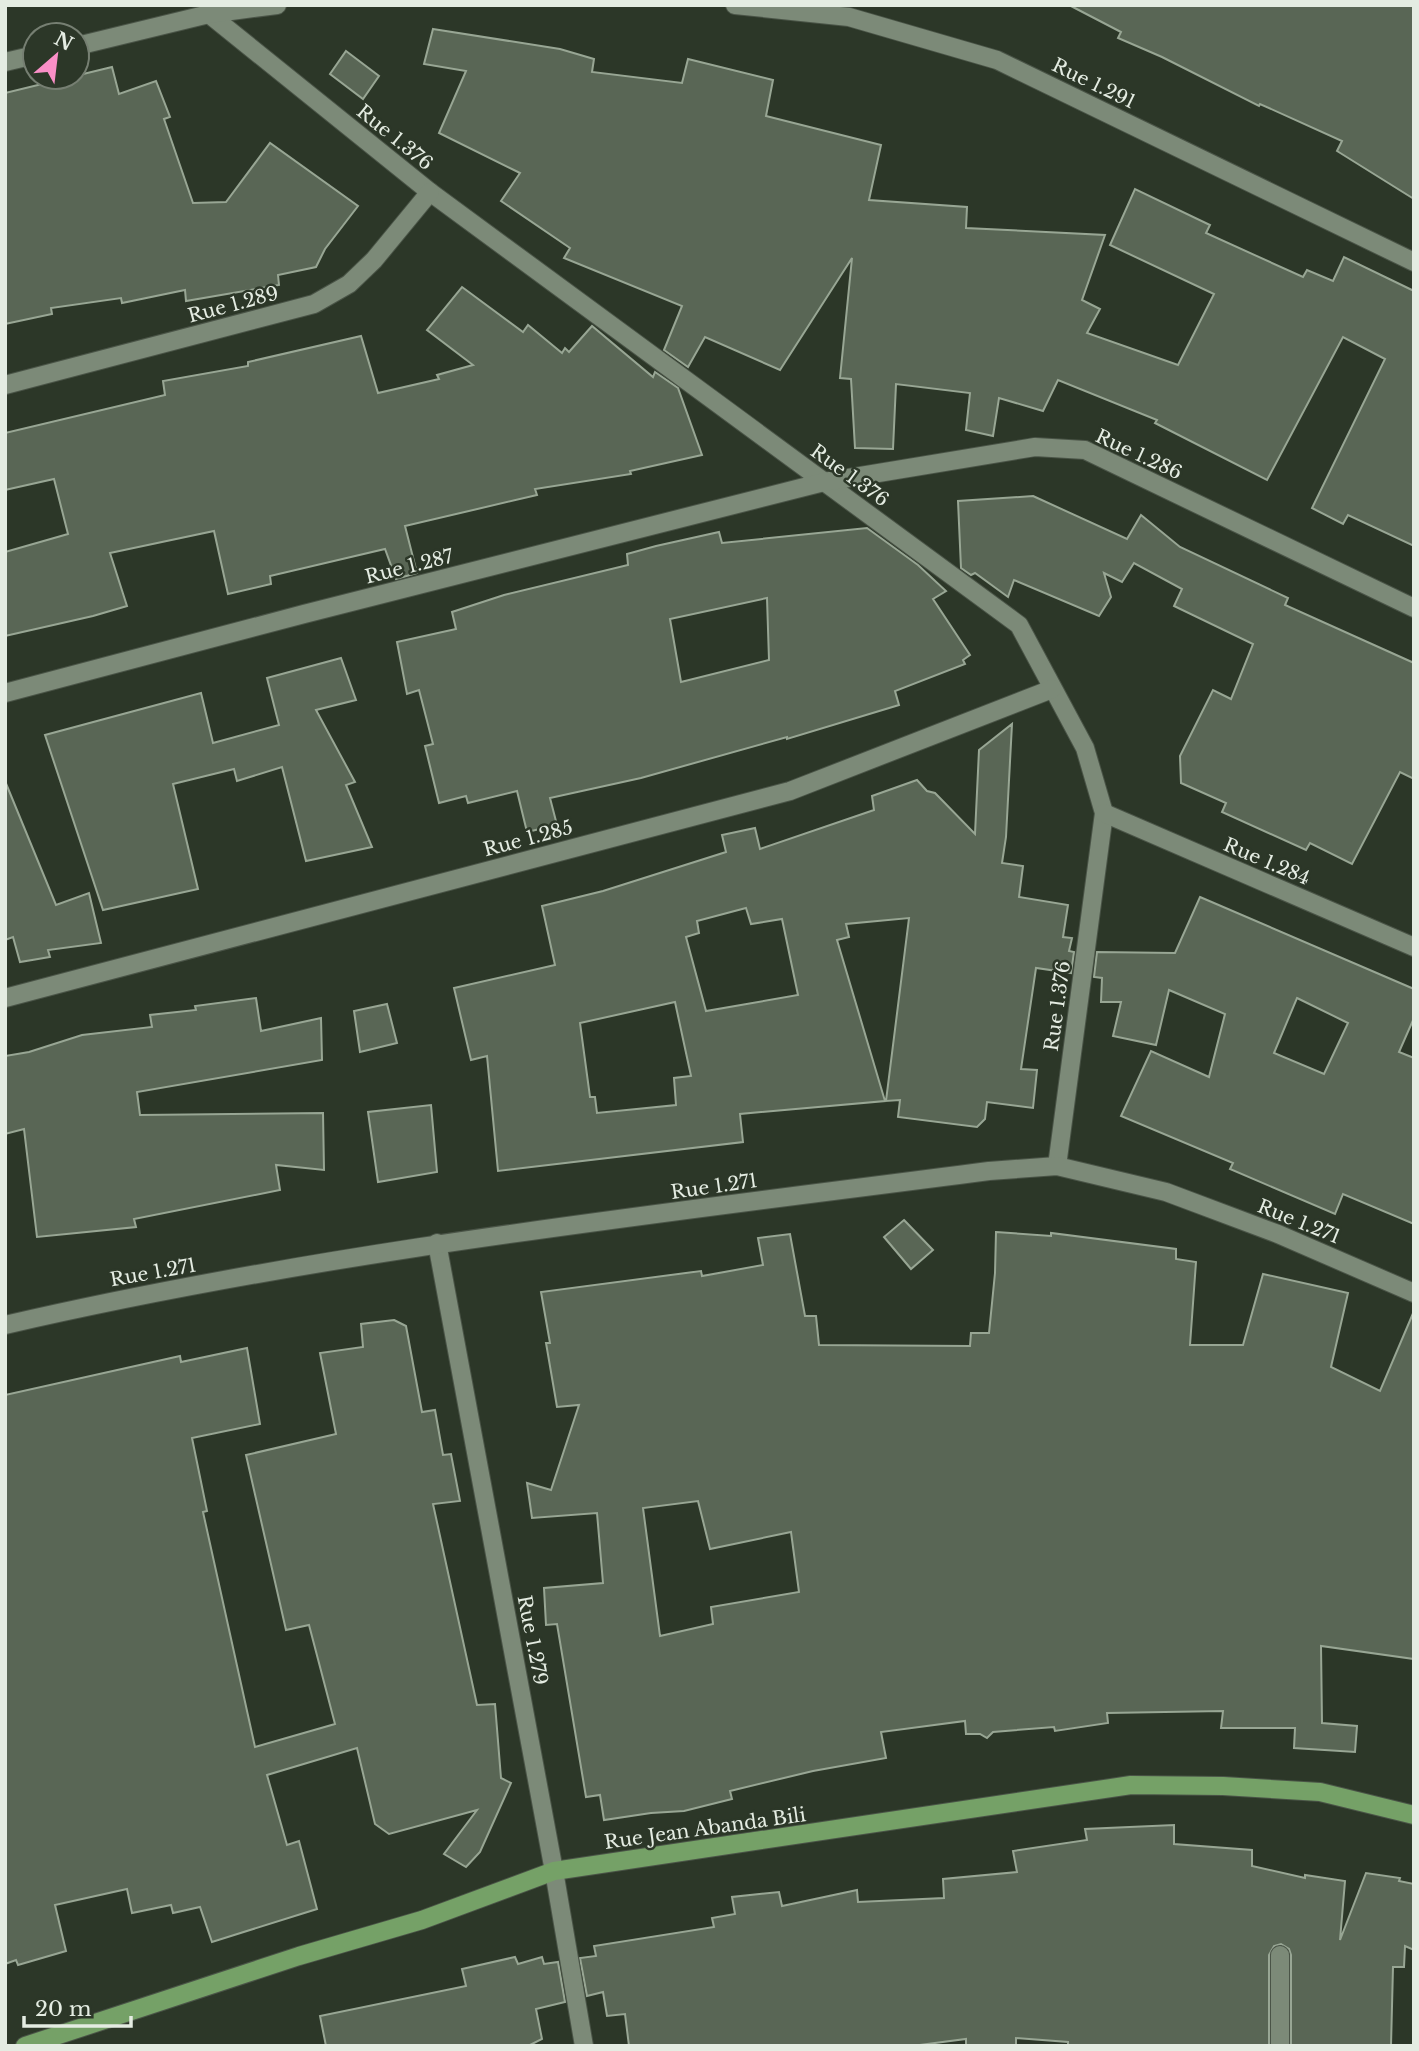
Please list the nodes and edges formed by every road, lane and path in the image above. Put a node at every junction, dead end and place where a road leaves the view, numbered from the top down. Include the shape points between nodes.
1 (277, 5) edge
2 (735, 5) edge
3 (209, 14) junction
4 (91, 43) edge
5 (430, 192) junction
6 (1414, 262) edge
7 (5, 385) edge
8 (824, 482) junction
9 (1414, 608) edge
10 (1052, 689) junction
11 (5, 692) edge
12 (1104, 813) junction
13 (1414, 947) edge
14 (5, 998) edge
15 (1057, 1167) junction
16 (438, 1243) junction
17 (1414, 1293) edge
18 (5, 1325) edge
19 (1414, 1815) edge
20 (554, 1871) junction
21 (1280, 1955) dead end
22 (25, 2046) edge
23 (583, 2046) edge
24 (1280, 2046) edge

1 - 3 street
2 - 6 street, Rue 1.291 via 849,17 997,60
3 - 4 street
3 - 5 street, Rue 1.376
5 - 7 street, Rue 1.289 via 374,260 349,284 314,304
5 - 8 street, Rue 1.376
8 - 9 street, Rue 1.286 via 1035,447 1084,450
8 - 10 street, Rue 1.376 via 1019,625
8 - 11 street, Rue 1.287
10 - 12 street, Rue 1.376 via 1085,747
10 - 14 street, Rue 1.285 via 790,791
12 - 13 street, Rue 1.284
12 - 15 street, Rue 1.376
15 - 16 street, Rue 1.271 via 989,1171
15 - 17 street, Rue 1.271 via 1166,1192
16 - 18 street, Rue 1.271 via 121,1298
16 - 20 street, Rue 1.279
19 - 20 main road, Rue Jean Abanda Bili via 1320,1792 1131,1785
20 - 22 main road, Rue Jean Abanda Bili via 422,1920
20 - 23 street, Rue 1.279
21 - 24 street

